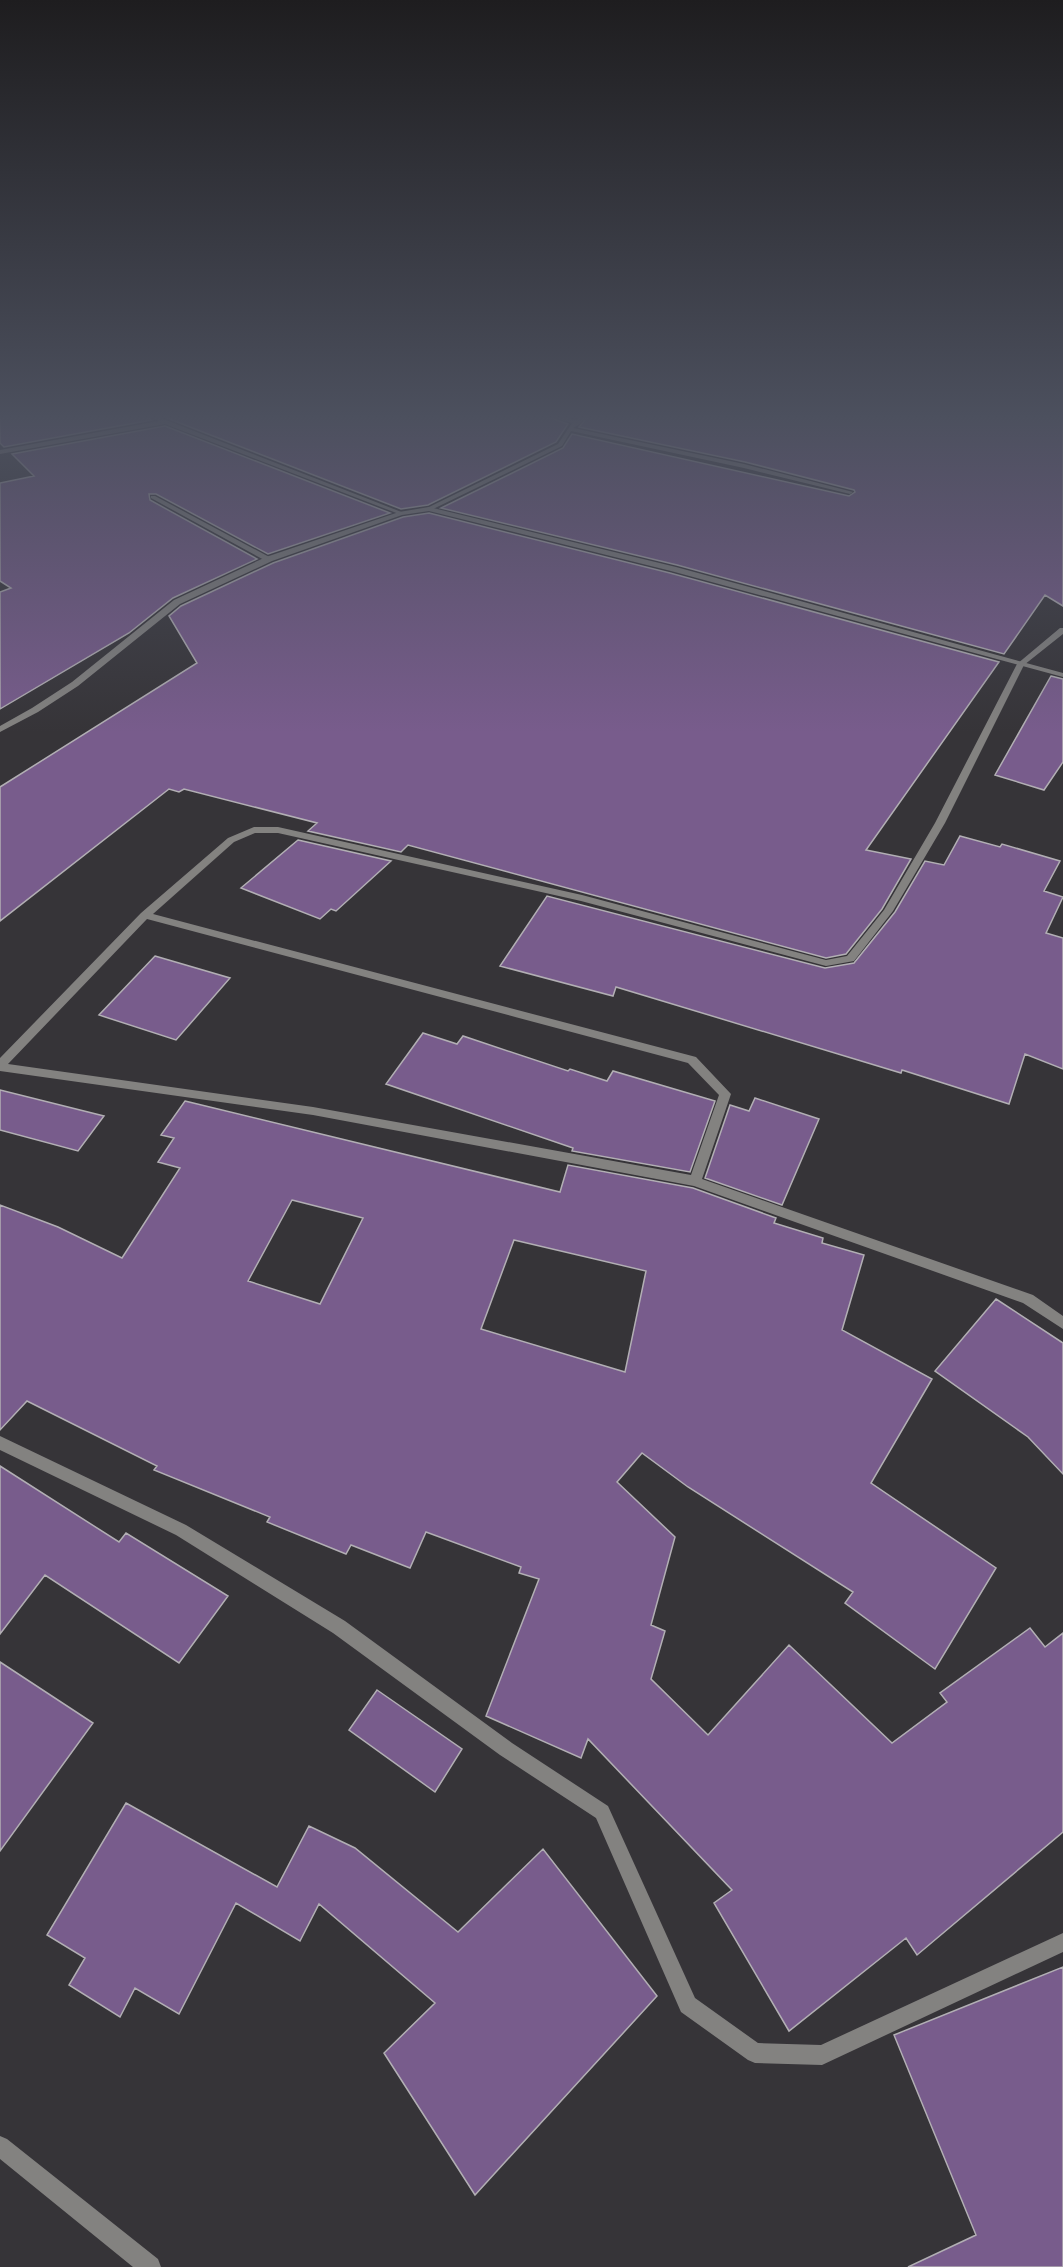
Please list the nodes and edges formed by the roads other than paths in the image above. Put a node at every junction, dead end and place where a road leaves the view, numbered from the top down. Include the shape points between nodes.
1 (197, 521) edge
2 (379, 521) edge
3 (477, 521) edge
4 (269, 560) junction
5 (1063, 630) edge
6 (1021, 664) junction
7 (1063, 675) edge
8 (0, 729) edge
9 (145, 915) junction
10 (0, 1066) edge
11 (695, 1181) junction
12 (1063, 1323) edge
13 (0, 1443) edge
14 (1063, 1942) edge
15 (0, 2146) edge
16 (150, 2267) edge

1 - 4 street
2 - 4 street
3 - 6 street via 673,569
4 - 8 street via 177,602 75,684
5 - 6 street
6 - 7 street
6 - 9 street via 940,823 888,911 850,959 826,963 582,898 278,830 254,830 231,840
9 - 10 street
9 - 11 street via 692,1060 725,1094
10 - 11 street via 313,1111
11 - 12 street via 1028,1299
13 - 14 street via 181,1530 339,1627 506,1749 602,1812 688,2005 755,2053 822,2055
15 - 16 street

